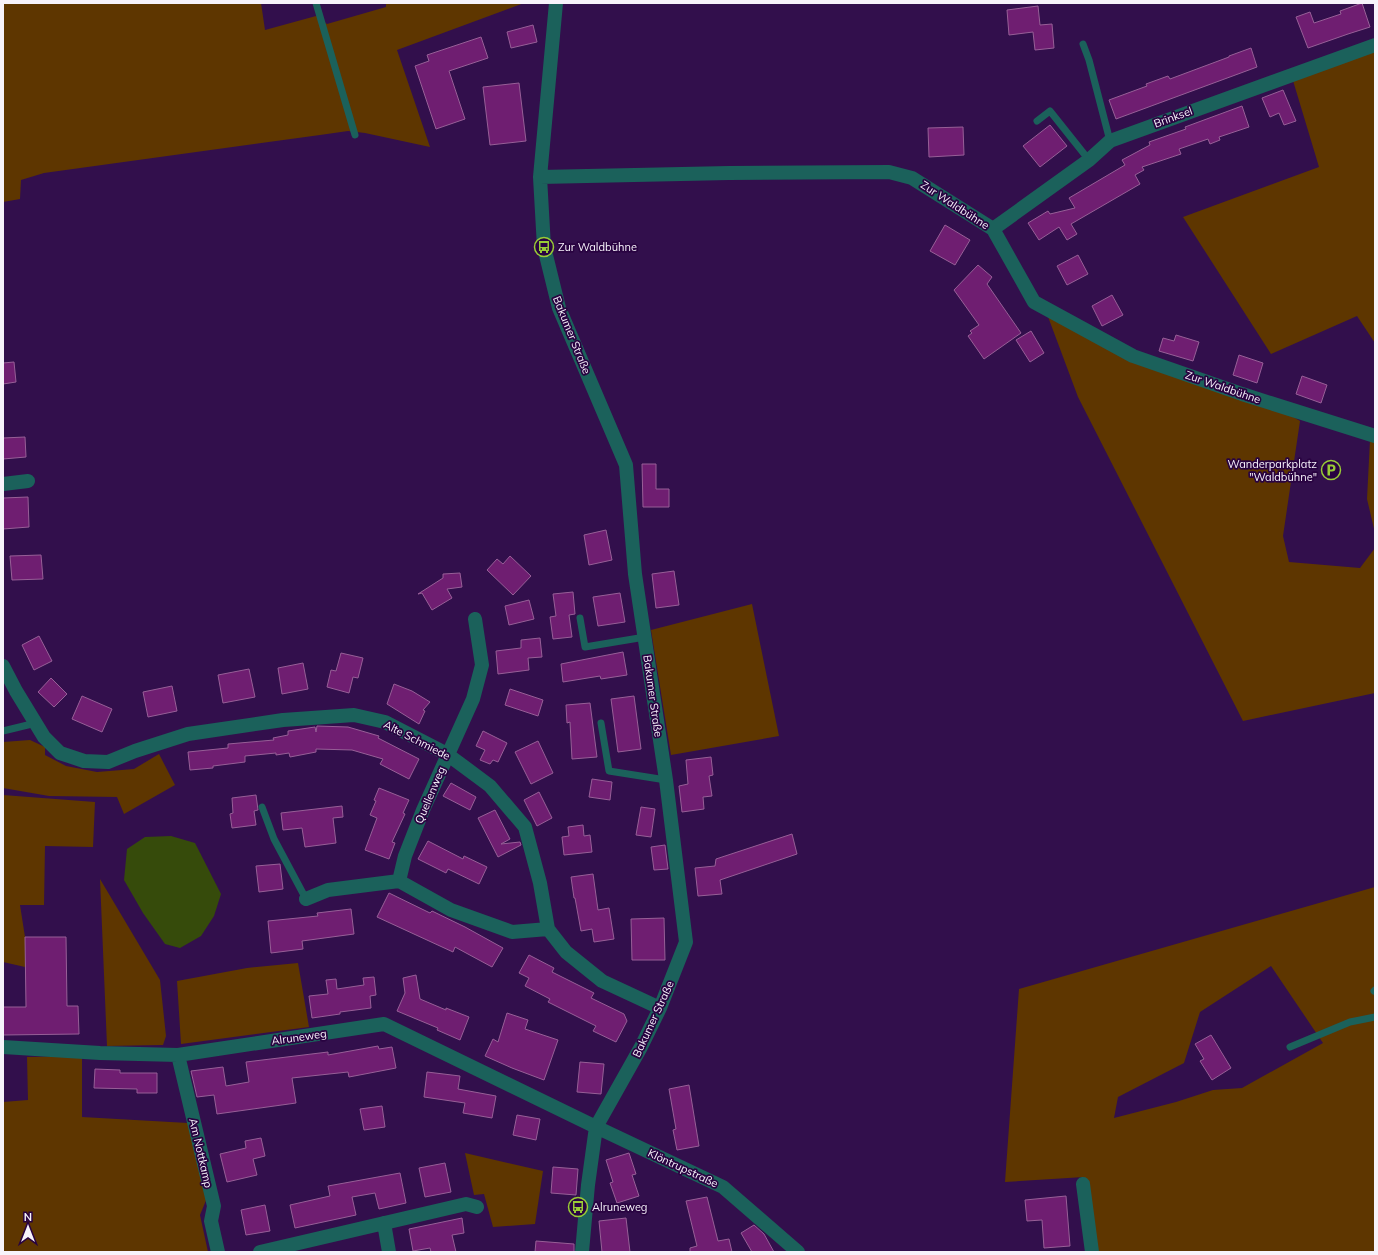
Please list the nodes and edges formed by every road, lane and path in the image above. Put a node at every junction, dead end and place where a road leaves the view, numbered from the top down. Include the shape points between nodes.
1 (316, 3) edge
2 (556, 3) edge
3 (1083, 44) dead end
4 (1375, 45) edge
5 (1037, 121) dead end
6 (355, 135) dead end
7 (1110, 141) junction
8 (1089, 160) junction
9 (540, 177) junction
10 (993, 229) junction
11 (1375, 436) edge
12 (28, 481) dead end
13 (3, 484) edge
14 (580, 618) dead end
15 (475, 619) dead end
16 (645, 637) junction
17 (3, 666) edge
18 (36, 723) junction
19 (601, 723) dead end
20 (3, 731) edge
21 (447, 754) junction
22 (666, 780) junction
23 (262, 807) dead end
24 (399, 882) junction
25 (306, 899) joint
26 (548, 929) junction
27 (660, 1008) junction
28 (1375, 1017) edge
29 (1290, 1047) dead end
30 (3, 1048) edge
31 (178, 1055) junction
32 (596, 1128) junction
33 (1082, 1184) dead end
34 (477, 1207) dead end
35 (384, 1223) junction
36 (218, 1252) edge
37 (260, 1252) edge
38 (389, 1252) edge
39 (582, 1252) edge
40 (798, 1252) edge
41 (1092, 1252) edge

1 - 6 lane
2 - 9 street, Bakumer Straße
3 - 7 lane
4 - 7 street, Brinksel
5 - 8 lane via 1050,111
7 - 8 street, Brinksel
8 - 10 street, Brinksel
9 - 10 street, Zur Waldbühne via 889,172 912,178
9 - 16 street, Bakumer Straße via 544,247 559,308 626,465 635,574
10 - 11 street, Zur Waldbühne via 1034,302 1133,356
12 - 13 street
14 - 16 lane via 585,647
15 - 21 street, Quellenweg via 482,666 473,699
16 - 22 street, Bakumer Straße
17 - 18 street, Alte Schmiede
18 - 20 lane
18 - 21 street, Alte Schmiede via 60,753 84,761 108,762 188,734 283,720 354,715 385,722
19 - 22 lane via 609,771
21 - 24 street, Quellenweg via 408,849
21 - 26 street, Alte Schmiede via 490,786 525,827 540,883
22 - 27 street, Bakumer Straße via 686,942
23 - 25 lane via 274,839
24 - 25 street via 328,890
24 - 26 street via 451,910 512,932
26 - 27 street, Alte Schmiede via 566,952 602,981
27 - 32 street, Bakumer Straße
28 - 29 lane via 1350,1022
30 - 31 street, Alruneweg
31 - 32 street, Alruneweg via 384,1024
31 - 36 street, Am Nottkamp via 214,1206 211,1221
32 - 39 street, Bakumer Straße
32 - 40 street, Klöntrupstraße via 723,1187
33 - 41 street
34 - 35 street via 466,1204
35 - 37 street
35 - 38 street

